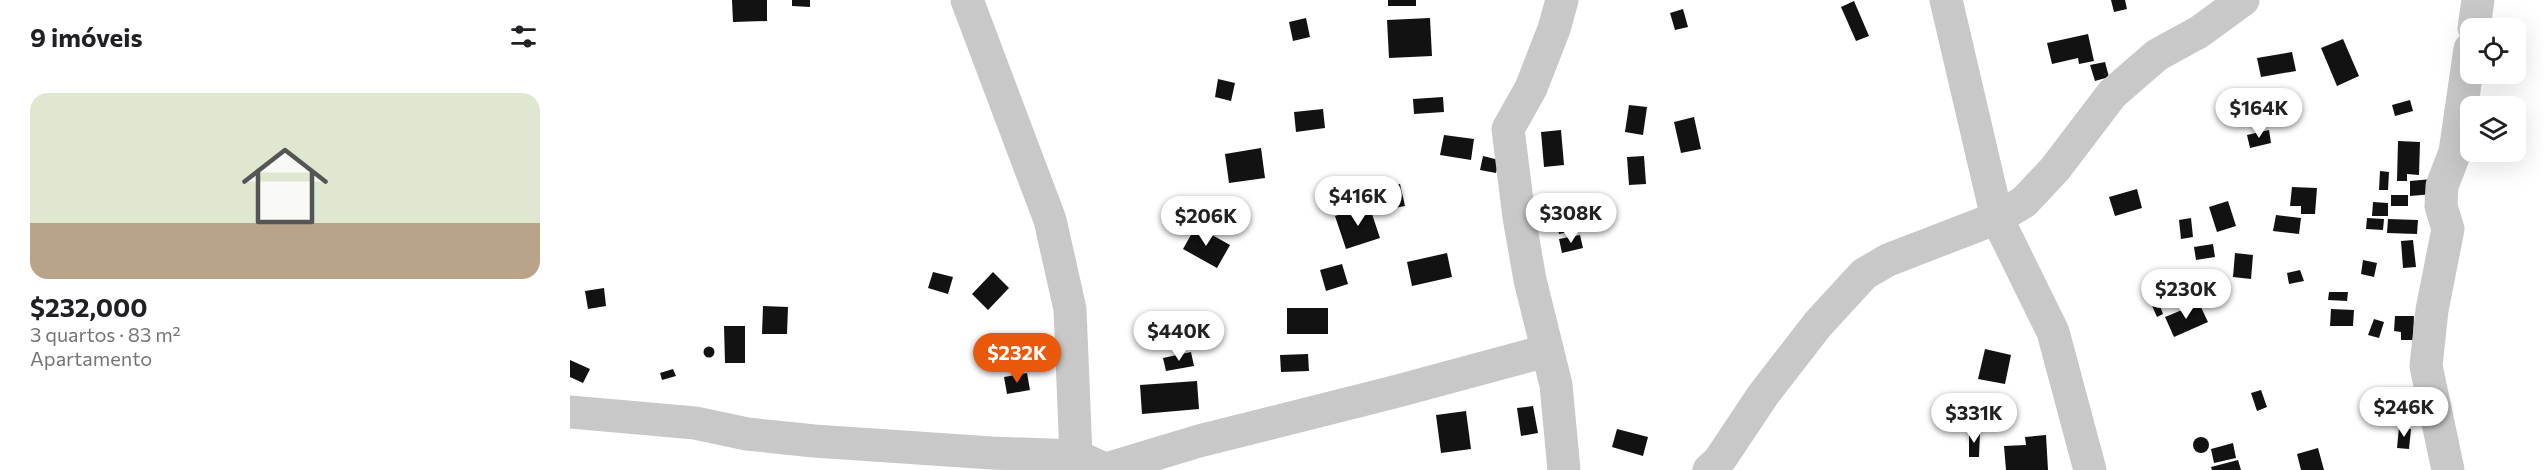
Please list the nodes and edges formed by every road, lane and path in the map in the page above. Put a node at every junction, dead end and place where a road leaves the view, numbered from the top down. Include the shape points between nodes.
1 (967, 0) edge
2 (1562, 0) edge
3 (1946, 0) edge
4 (2243, 0) edge
5 (2478, 0) edge
6 (2475, 18) edge
7 (2465, 84) edge
8 (1997, 218) junction
9 (1546, 351) junction
10 (570, 412) edge
11 (815, 455) edge
12 (1077, 456) junction
13 (1107, 470) edge
14 (1564, 470) edge
15 (1709, 470) edge
16 (2090, 470) edge
17 (2448, 470) edge

1 - 12 street via 1050,220 1070,309
2 - 9 street via 1531,88 1508,129 1520,227
3 - 8 street
4 - 8 street via 2199,32 2157,55 2112,94 2024,202
5 - 6 street
7 - 17 street via 2455,152 2442,186 2441,206 2448,229 2432,310 2427,366
8 - 15 street via 1888,260 1864,274 1818,324
8 - 16 street via 2053,332
9 - 13 street via 1199,441
9 - 14 street via 1556,385
10 - 11 street via 695,423
11 - 12 street
12 - 13 street

